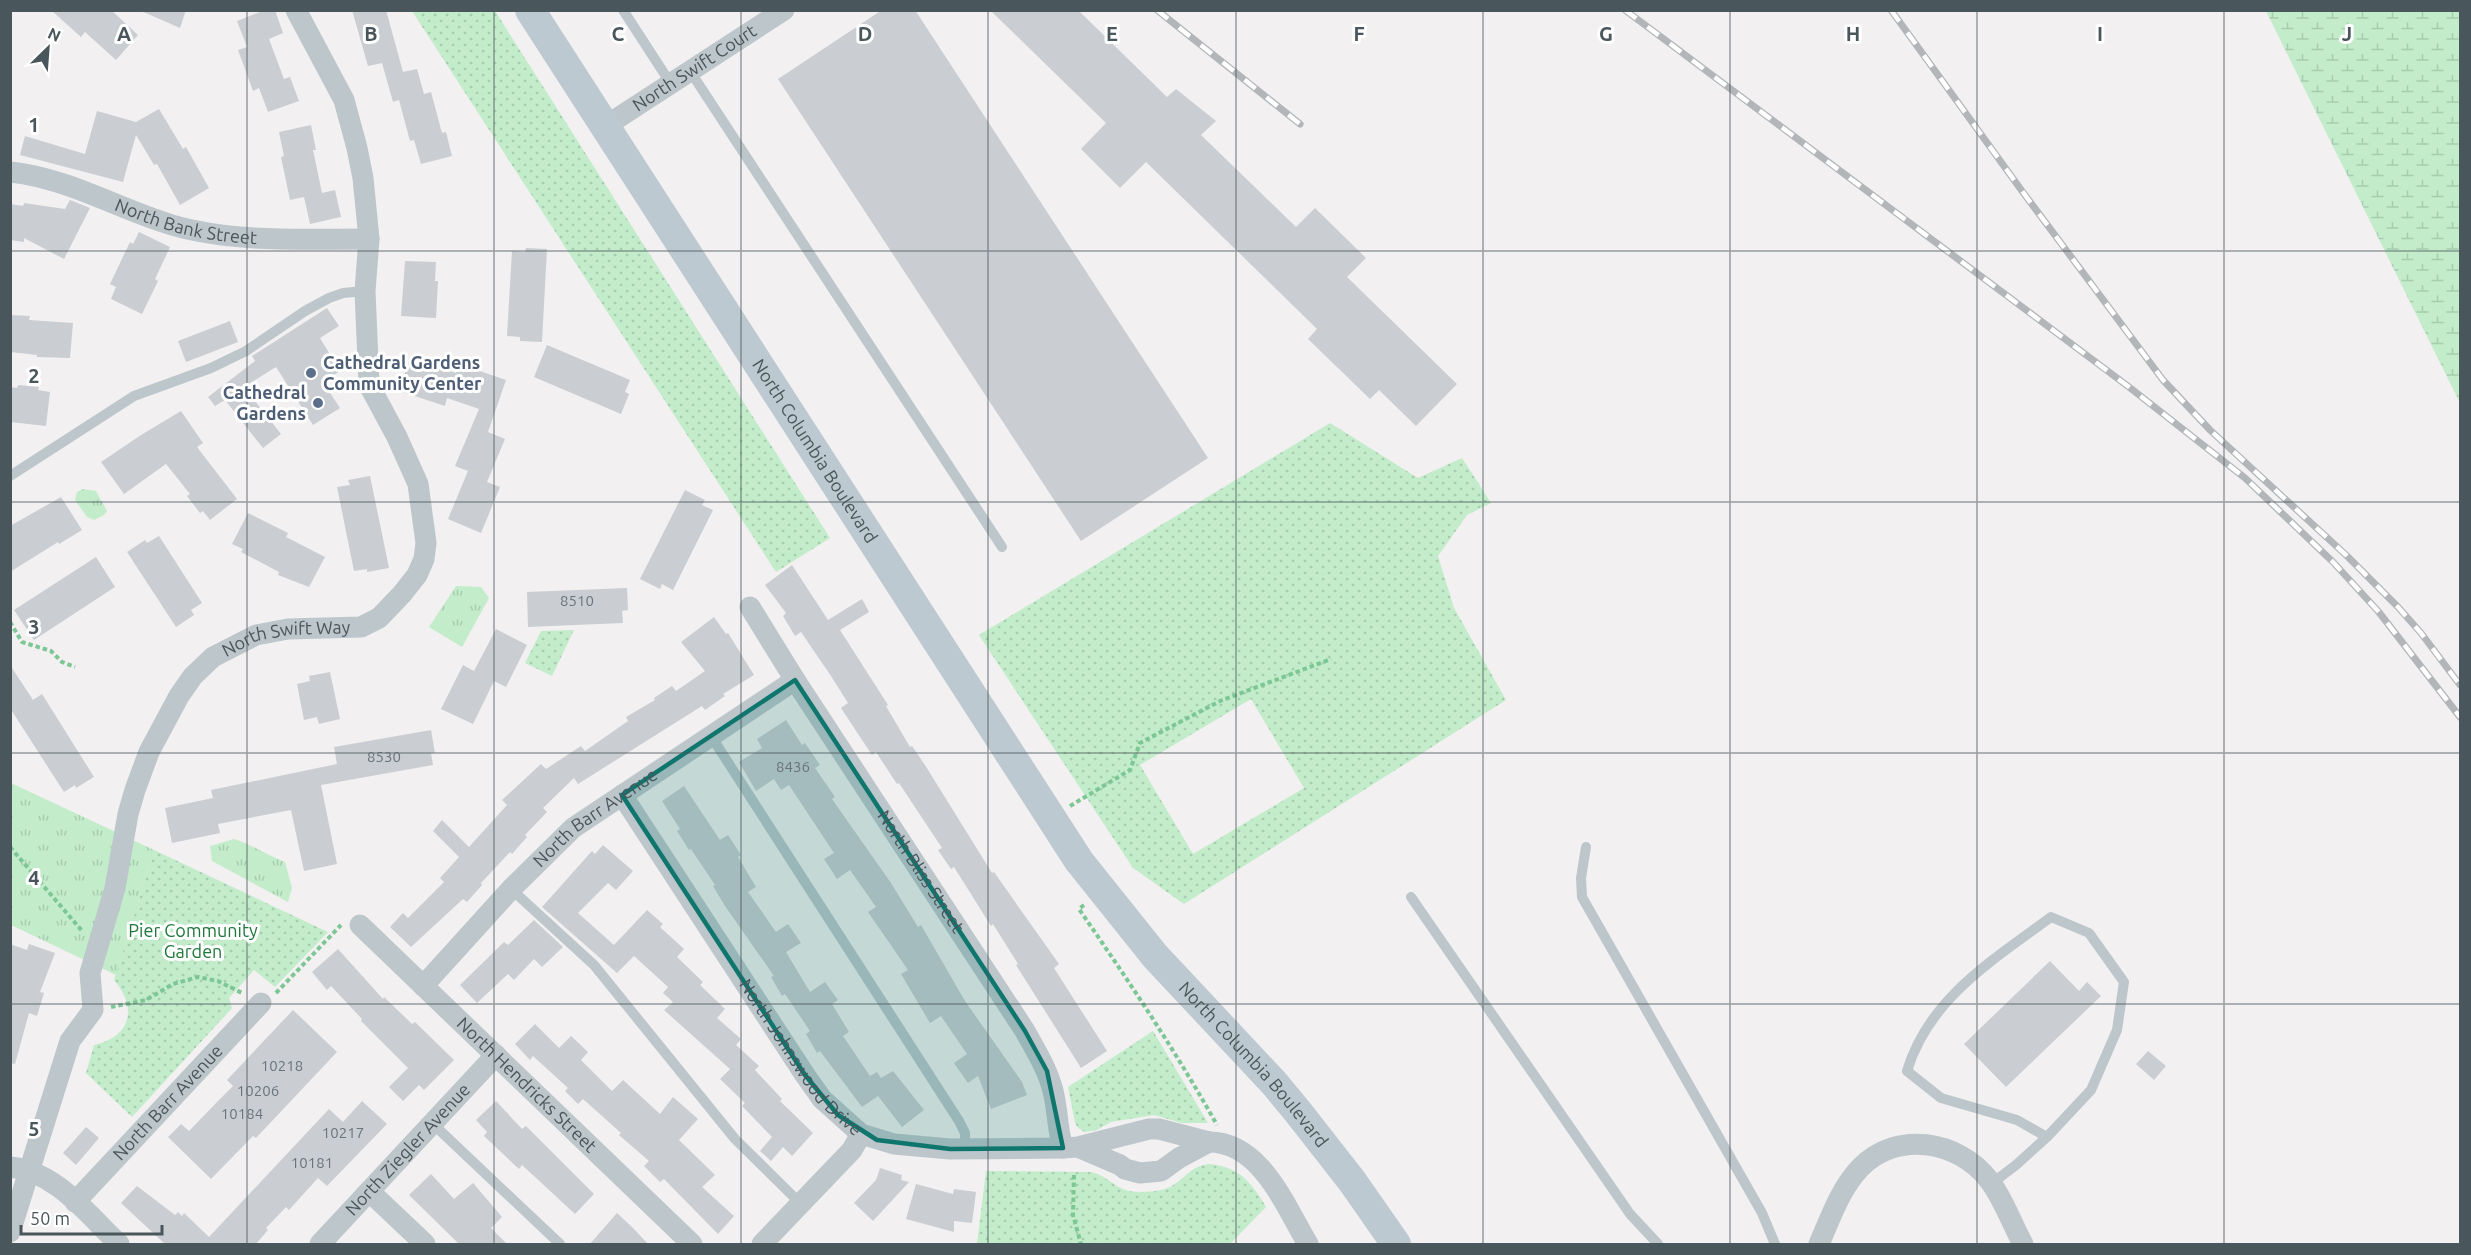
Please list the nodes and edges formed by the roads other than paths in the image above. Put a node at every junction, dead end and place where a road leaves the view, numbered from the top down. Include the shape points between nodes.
1 (296, 10) edge
2 (530, 10) edge
3 (623, 10) edge
4 (784, 10) edge
5 (690, 71) junction
6 (671, 84) junction
7 (604, 127) junction
8 (10, 172) edge
9 (369, 239) junction
10 (365, 291) junction
11 (10, 476) edge
12 (1002, 547) dead end
13 (750, 607) dead end
14 (795, 680) junction
15 (711, 736) junction
16 (622, 795) junction
17 (1586, 847) dead end
18 (511, 889) junction
19 (1411, 897) dead end
20 (360, 925) road end
21 (423, 986) junction
22 (261, 1003) road end
23 (496, 1055) junction
24 (433, 1124) junction
25 (1170, 1132) junction
26 (861, 1134) junction
27 (1121, 1135) junction
28 (2047, 1137) junction
29 (1209, 1142) junction
30 (1071, 1147) junction
31 (966, 1149) junction
32 (1174, 1162) junction
33 (1120, 1165) junction
34 (20, 1169) edge
35 (1991, 1184) junction
36 (370, 1192) junction
37 (75, 1202) junction
38 (801, 1204) junction
39 (10, 1232) edge
40 (119, 1245) edge
41 (320, 1245) edge
42 (425, 1245) edge
43 (560, 1245) edge
44 (692, 1245) edge
45 (762, 1245) edge
46 (1308, 1245) edge
47 (1396, 1245) edge
48 (1658, 1245) edge
49 (1775, 1245) edge
50 (1819, 1245) edge
51 (2023, 1245) edge

1 - 9 street, North Swift Way via 344,100 363,178
2 - 7 main road, North Columbia Boulevard
3 - 6 lane
4 - 5 street, North Swift Court
5 - 6 street, North Swift Court
5 - 12 lane
6 - 7 street, North Swift Court
7 - 47 main road, North Columbia Boulevard via 1050,817 1102,891 1155,956 1292,1104
8 - 9 street, North Bank Street via 86,191 152,218 195,230 270,238
9 - 10 street, North Swift Way
10 - 11 lane via 329,298 246,351 134,396
10 - 34 street, North Swift Way via 369,385 418,484 426,543 424,559 417,575 379,618 361,627 288,629 256,635 213,657 179,696 141,769 128,814 115,888 90,973 93,1010 70,1041
13 - 14 street, North Bliss Street
14 - 15 street, North Barr Avenue
14 - 30 street, North Bliss Street via 1025,1031 1047,1071 1058,1131
15 - 16 street, North Barr Avenue
15 - 31 lane via 963,1127
16 - 18 street, North Barr Avenue via 562,838
16 - 26 street, North Johnswood Drive via 805,1075 822,1099
17 - 49 lane via 1582,897 1762,1214
18 - 21 street, North Barr Avenue
18 - 38 lane via 594,965 735,1139
19 - 48 lane via 1630,1214
20 - 21 street, North Hendricks Street
21 - 23 street, North Hendricks Street
22 - 37 street, North Barr Avenue
23 - 24 street, North Ziegler Avenue
23 - 44 street, North Hendricks Street
24 - 36 street, North Ziegler Avenue
24 - 43 lane
25 - 27 street, North Johnswood Drive via 1149,1129
25 - 29 street, North Johnswood Drive
25 - 32 street via 1176,1144
26 - 31 street, North Johnswood Drive via 917,1147
26 - 38 street via 852,1150
27 - 30 street, North Johnswood Drive
27 - 33 street via 1116,1148
28 - 28 lane via 2091,1090 2117,1030 2124,982 2089,933 2051,917 1967,979 1914,1047 1907,1071 1941,1098 2017,1120
28 - 35 lane
29 - 32 street, North Johnswood Drive
29 - 46 street, North Johnswood Drive via 1236,1147 1256,1162
30 - 31 street, North Johnswood Drive
30 - 33 street, North Johnswood Drive
32 - 33 street, North Johnswood Drive via 1161,1171 1145,1173
34 - 37 street via 50,1180
34 - 39 street
35 - 50 street via 1957,1152 1912,1144 1893,1148 1877,1154 1851,1178
35 - 51 street
36 - 41 street, North Ziegler Avenue
36 - 42 street
37 - 40 street
38 - 45 street

